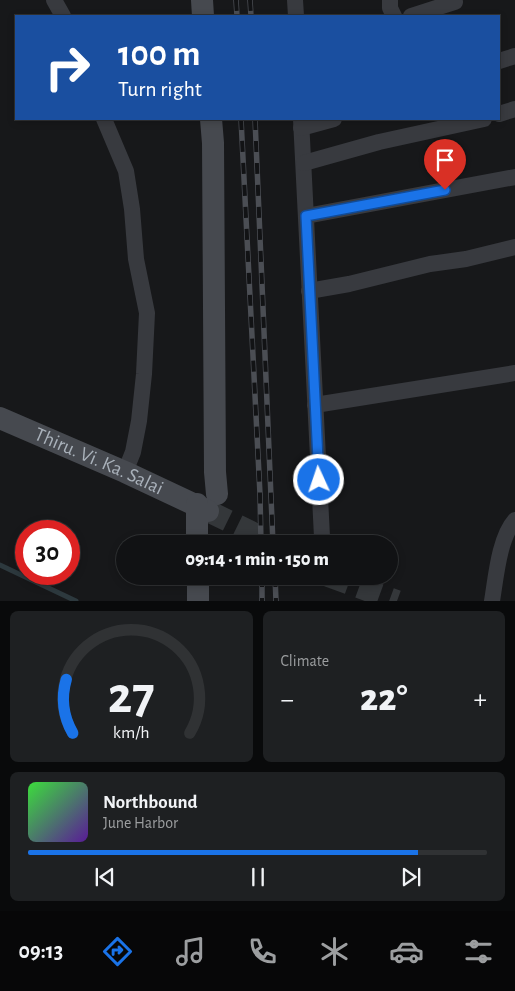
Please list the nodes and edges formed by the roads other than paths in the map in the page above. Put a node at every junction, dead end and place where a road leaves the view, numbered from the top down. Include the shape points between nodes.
1 (54, 0) edge
2 (202, 0) edge
3 (295, 0) edge
4 (390, 0) edge
5 (455, 2) dead end
6 (62, 15) edge
7 (203, 15) edge
8 (296, 15) edge
9 (394, 15) edge
10 (414, 15) edge
11 (515, 56) edge
12 (500, 61) edge
13 (515, 109) edge
14 (500, 114) edge
15 (104, 120) edge
16 (211, 120) edge
17 (327, 120) edge
18 (479, 120) edge
19 (301, 124) edge
20 (304, 163) junction
21 (515, 177) edge
22 (306, 216) junction
23 (515, 247) edge
24 (309, 290) junction
25 (515, 373) edge
26 (315, 405) junction
27 (0, 418) edge
28 (125, 472) junction
29 (208, 503) junction
30 (515, 520) edge
31 (199, 535) edge
32 (322, 535) edge
33 (198, 585) edge
34 (198, 601) edge
35 (492, 601) edge

1 - 6 street
2 - 7 street
3 - 8 street
4 - 9 street
5 - 10 street
11 - 12 street
13 - 14 street
15 - 28 street via 126,171 136,259 147,313 139,421
16 - 29 street via 215,472
17 - 19 street
18 - 20 street
19 - 20 street
20 - 22 street
21 - 22 street
22 - 24 street
23 - 24 street
24 - 26 street
25 - 26 street
26 - 32 street
27 - 28 street, Thiru. Vi. Ka. Salai
28 - 29 street, Thiru. Vi. Ka. Salai
29 - 31 street
30 - 35 street via 509,526 502,549
33 - 34 street

